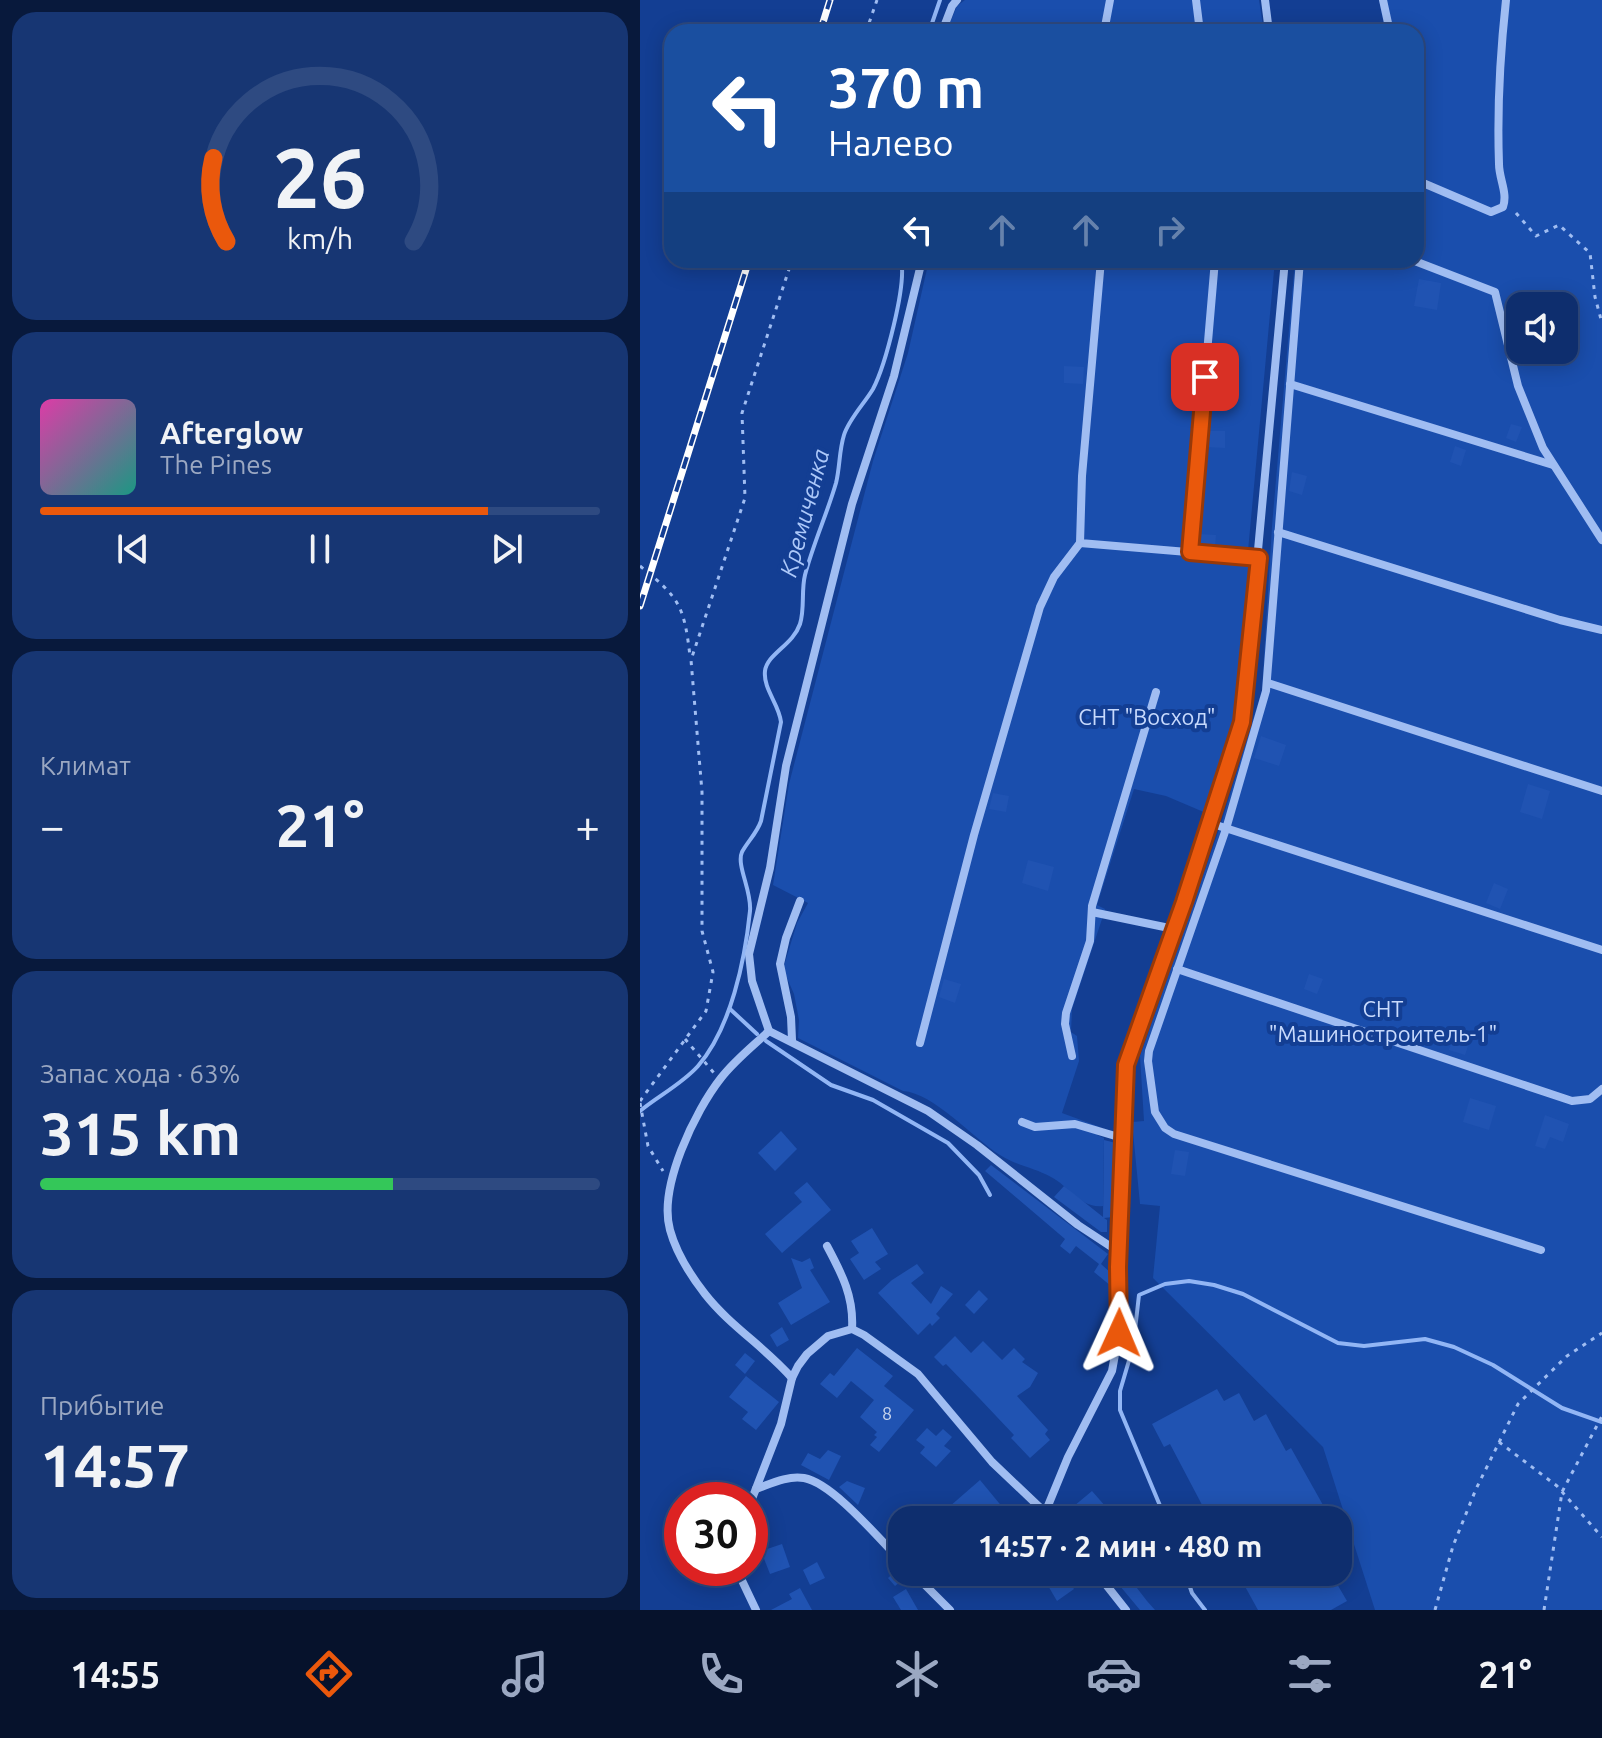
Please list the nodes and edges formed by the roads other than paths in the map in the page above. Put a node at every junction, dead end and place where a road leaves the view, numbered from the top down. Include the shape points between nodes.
1 (957, 0) edge
2 (1110, 0) edge
3 (1196, 0) edge
4 (1265, 0) edge
5 (1383, 0) edge
6 (1506, 0) edge
7 (945, 24) edge
8 (1106, 24) edge
9 (1199, 24) edge
10 (1268, 24) edge
11 (1388, 24) edge
12 (1424, 183) edge
13 (1424, 265) edge
14 (920, 268) edge
15 (1100, 268) edge
16 (1214, 268) edge
17 (1284, 268) edge
18 (1299, 268) edge
19 (1290, 384) junction
20 (1553, 465) junction
21 (1278, 532) junction
22 (1602, 540) edge
23 (1080, 543) junction
24 (1190, 552) junction
25 (1259, 558) junction
26 (1602, 630) edge
27 (1268, 683) junction
28 (1156, 692) dead end
29 (1602, 791) edge
30 (1210, 823) junction
31 (1226, 829) junction
32 (800, 901) dead end
33 (1092, 912) junction
34 (1174, 929) junction
35 (1602, 950) edge
36 (1177, 969) junction
37 (769, 1031) junction
38 (792, 1040) junction
39 (920, 1043) dead end
40 (1072, 1056) dead end
41 (1602, 1089) edge
42 (1022, 1122) dead end
43 (1122, 1138) junction
44 (827, 1246) dead end
45 (1541, 1250) dead end
46 (1119, 1252) junction
47 (852, 1329) junction
48 (792, 1378) junction
49 (759, 1482) edge
50 (768, 1485) edge
51 (1038, 1506) edge
52 (1048, 1506) edge
53 (888, 1548) edge
54 (745, 1586) edge
55 (926, 1586) edge
56 (1107, 1586) edge
57 (756, 1610) edge
58 (950, 1610) edge
59 (1126, 1610) edge

1 - 7 street
2 - 8 street
3 - 9 street
4 - 10 street
5 - 11 street
6 - 12 street via 1499,72 1503,207 1491,212
13 - 20 street via 1495,292 1518,386
14 - 37 street via 894,376 852,504 786,766 749,954
15 - 23 street
16 - 24 street
17 - 25 street
18 - 19 street
19 - 20 street
19 - 21 street
20 - 22 street
21 - 26 street
21 - 27 street
23 - 24 street
23 - 39 street via 1054,577 1040,607
24 - 25 street
25 - 30 street via 1242,722
27 - 29 street
27 - 31 street
28 - 33 street
30 - 31 street
30 - 34 street
31 - 35 street
31 - 36 street
32 - 38 street via 780,964
33 - 34 street
33 - 40 street via 1090,941 1066,1013
34 - 43 street via 1126,1065
36 - 41 street via 1572,1101 1590,1099
36 - 45 street via 1148,1061 1155,1112 1165,1128
37 - 38 street
37 - 48 street via 706,1099 667,1201 669,1228 690,1271 720,1311
38 - 46 street via 955,1128
42 - 43 street via 1035,1127 1075,1124
43 - 46 street
44 - 47 street via 849,1289
46 - 52 street via 1119,1333 1112,1371
47 - 48 street via 817,1344
47 - 51 street via 918,1374 992,1462
48 - 49 street
50 - 53 street via 792,1477 813,1481 835,1495
54 - 57 street
55 - 58 street
56 - 59 street

